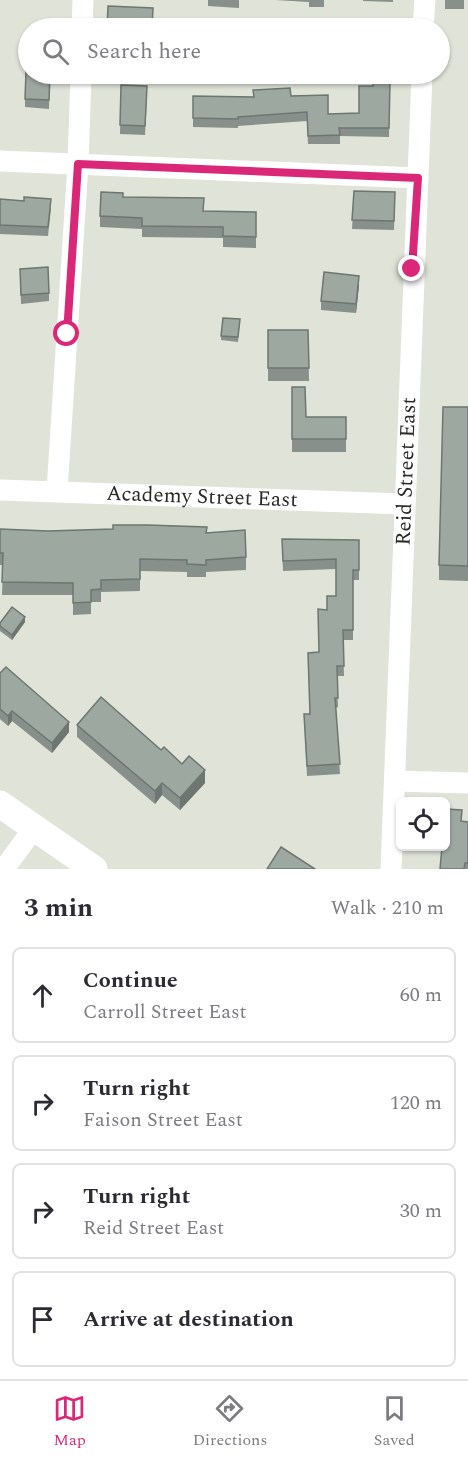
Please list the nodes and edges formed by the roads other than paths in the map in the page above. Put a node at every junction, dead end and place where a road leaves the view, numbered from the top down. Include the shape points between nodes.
1 (83, 0) edge
2 (424, 0) edge
3 (82, 18) edge
4 (423, 18) edge
5 (81, 84) edge
6 (422, 84) edge
7 (0, 161) edge
8 (78, 164) junction
9 (418, 178) junction
10 (0, 490) edge
11 (57, 491) junction
12 (404, 504) junction
13 (395, 781) junction
14 (468, 783) edge
15 (0, 804) edge
16 (34, 828) junction
17 (4, 869) edge
18 (94, 869) edge
19 (391, 869) edge

1 - 3 street
2 - 4 street
5 - 8 street
6 - 9 street, Reid Street East
7 - 8 street
8 - 9 street
8 - 11 street
9 - 12 street, Reid Street East
10 - 11 street, Academy Street East
11 - 12 street, Academy Street East
12 - 13 street, Reid Street East
13 - 14 street
13 - 19 street, Reid Street East
15 - 16 main road
16 - 17 street
16 - 18 main road

